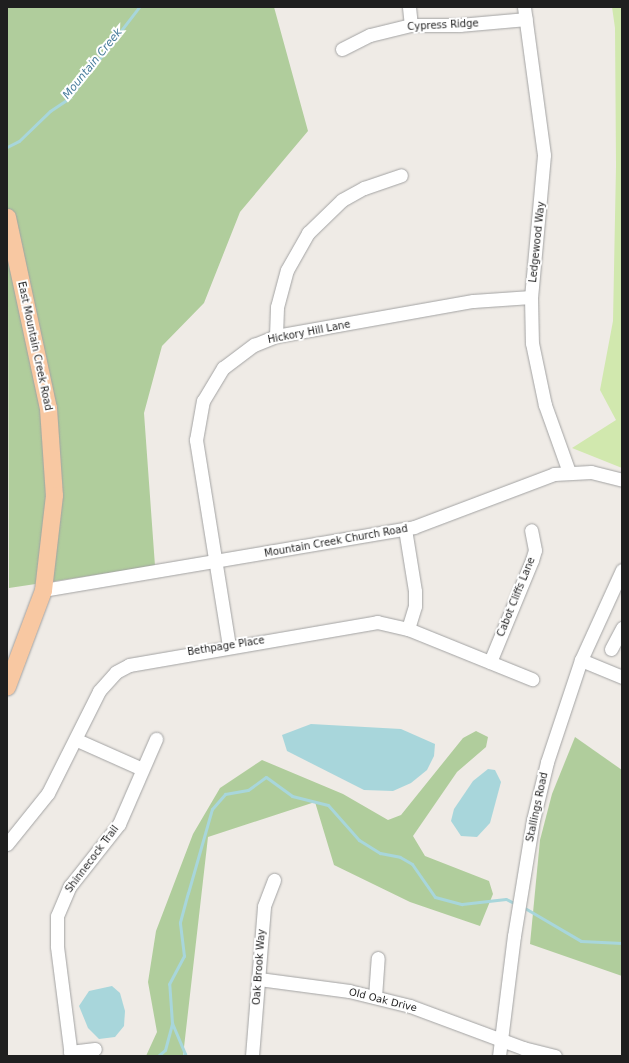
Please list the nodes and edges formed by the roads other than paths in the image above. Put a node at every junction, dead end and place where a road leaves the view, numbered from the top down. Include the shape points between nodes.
1 (410, 7) edge
2 (525, 13) edge
3 (412, 25) junction
4 (342, 49) dead end
5 (401, 175) dead end
6 (7, 217) edge
7 (531, 296) junction
8 (276, 336) junction
9 (569, 472) junction
10 (622, 480) edge
11 (405, 529) junction
12 (531, 530) dead end
13 (215, 562) junction
14 (620, 577) edge
15 (43, 590) junction
16 (622, 628) edge
17 (408, 629) junction
18 (229, 646) junction
19 (611, 649) dead end
20 (581, 660) junction
21 (490, 662) junction
22 (622, 677) edge
23 (532, 679) dead end
24 (7, 686) edge
25 (156, 739) dead end
26 (76, 740) junction
27 (142, 769) junction
28 (7, 844) edge
29 (274, 880) dead end
30 (378, 958) dead end
31 (259, 979) junction
32 (375, 997) junction
33 (502, 1039) junction
34 (95, 1049) dead end
35 (71, 1054) edge
36 (252, 1056) edge
37 (499, 1056) edge
38 (556, 1056) edge

1 - 3 street
2 - 3 street, Cypress Ridge via 460,25
2 - 7 street, Ledgewood Way via 544,155
3 - 4 street, Cypress Ridge via 370,35
5 - 8 street via 342,200 308,233 295,252 285,277 277,307
6 - 15 main road, East Mountain Creek Road via 41,368 53,454 51,531
7 - 8 street, Hickory Hill Lane via 473,301
7 - 9 street, Ledgewood Way via 532,343 540,386
8 - 13 street, Hickory Hill Lane via 254,345 223,368 209,390 199,414 197,450
9 - 10 street, Mountain Creek Church Road via 591,472
9 - 11 street, Mountain Creek Church Road via 520,486 431,522
11 - 13 street, Mountain Creek Church Road
11 - 17 street via 415,591 415,606
12 - 21 street, Cabot Cliffs Lane via 535,550 532,560
13 - 15 street, Mountain Creek Church Road
13 - 18 street, Hickory Hill Lane
14 - 20 street, Stallings Road
15 - 24 main road, East Mountain Creek Road
16 - 19 street
17 - 18 street, Bethpage Place via 377,622
17 - 21 street, Bethpage Place
18 - 26 street, Bethpage Place via 143,660 116,672 99,691
20 - 22 street
20 - 33 street, Stallings Road via 547,762 514,936
21 - 23 street, Bethpage Place
25 - 27 street, Shinnecock Trail
26 - 27 street
26 - 28 street, Bethpage Place via 48,793
27 - 35 street, Shinnecock Trail via 119,824 70,886 57,916 57,946
29 - 31 street, Oak Brook Way via 264,906
30 - 32 street
31 - 32 street, Old Oak Drive via 304,983
31 - 36 street, Oak Brook Way
32 - 33 street, Old Oak Drive via 452,1019
33 - 37 street, Stallings Road
33 - 38 street, Old Oak Drive
34 - 35 street

